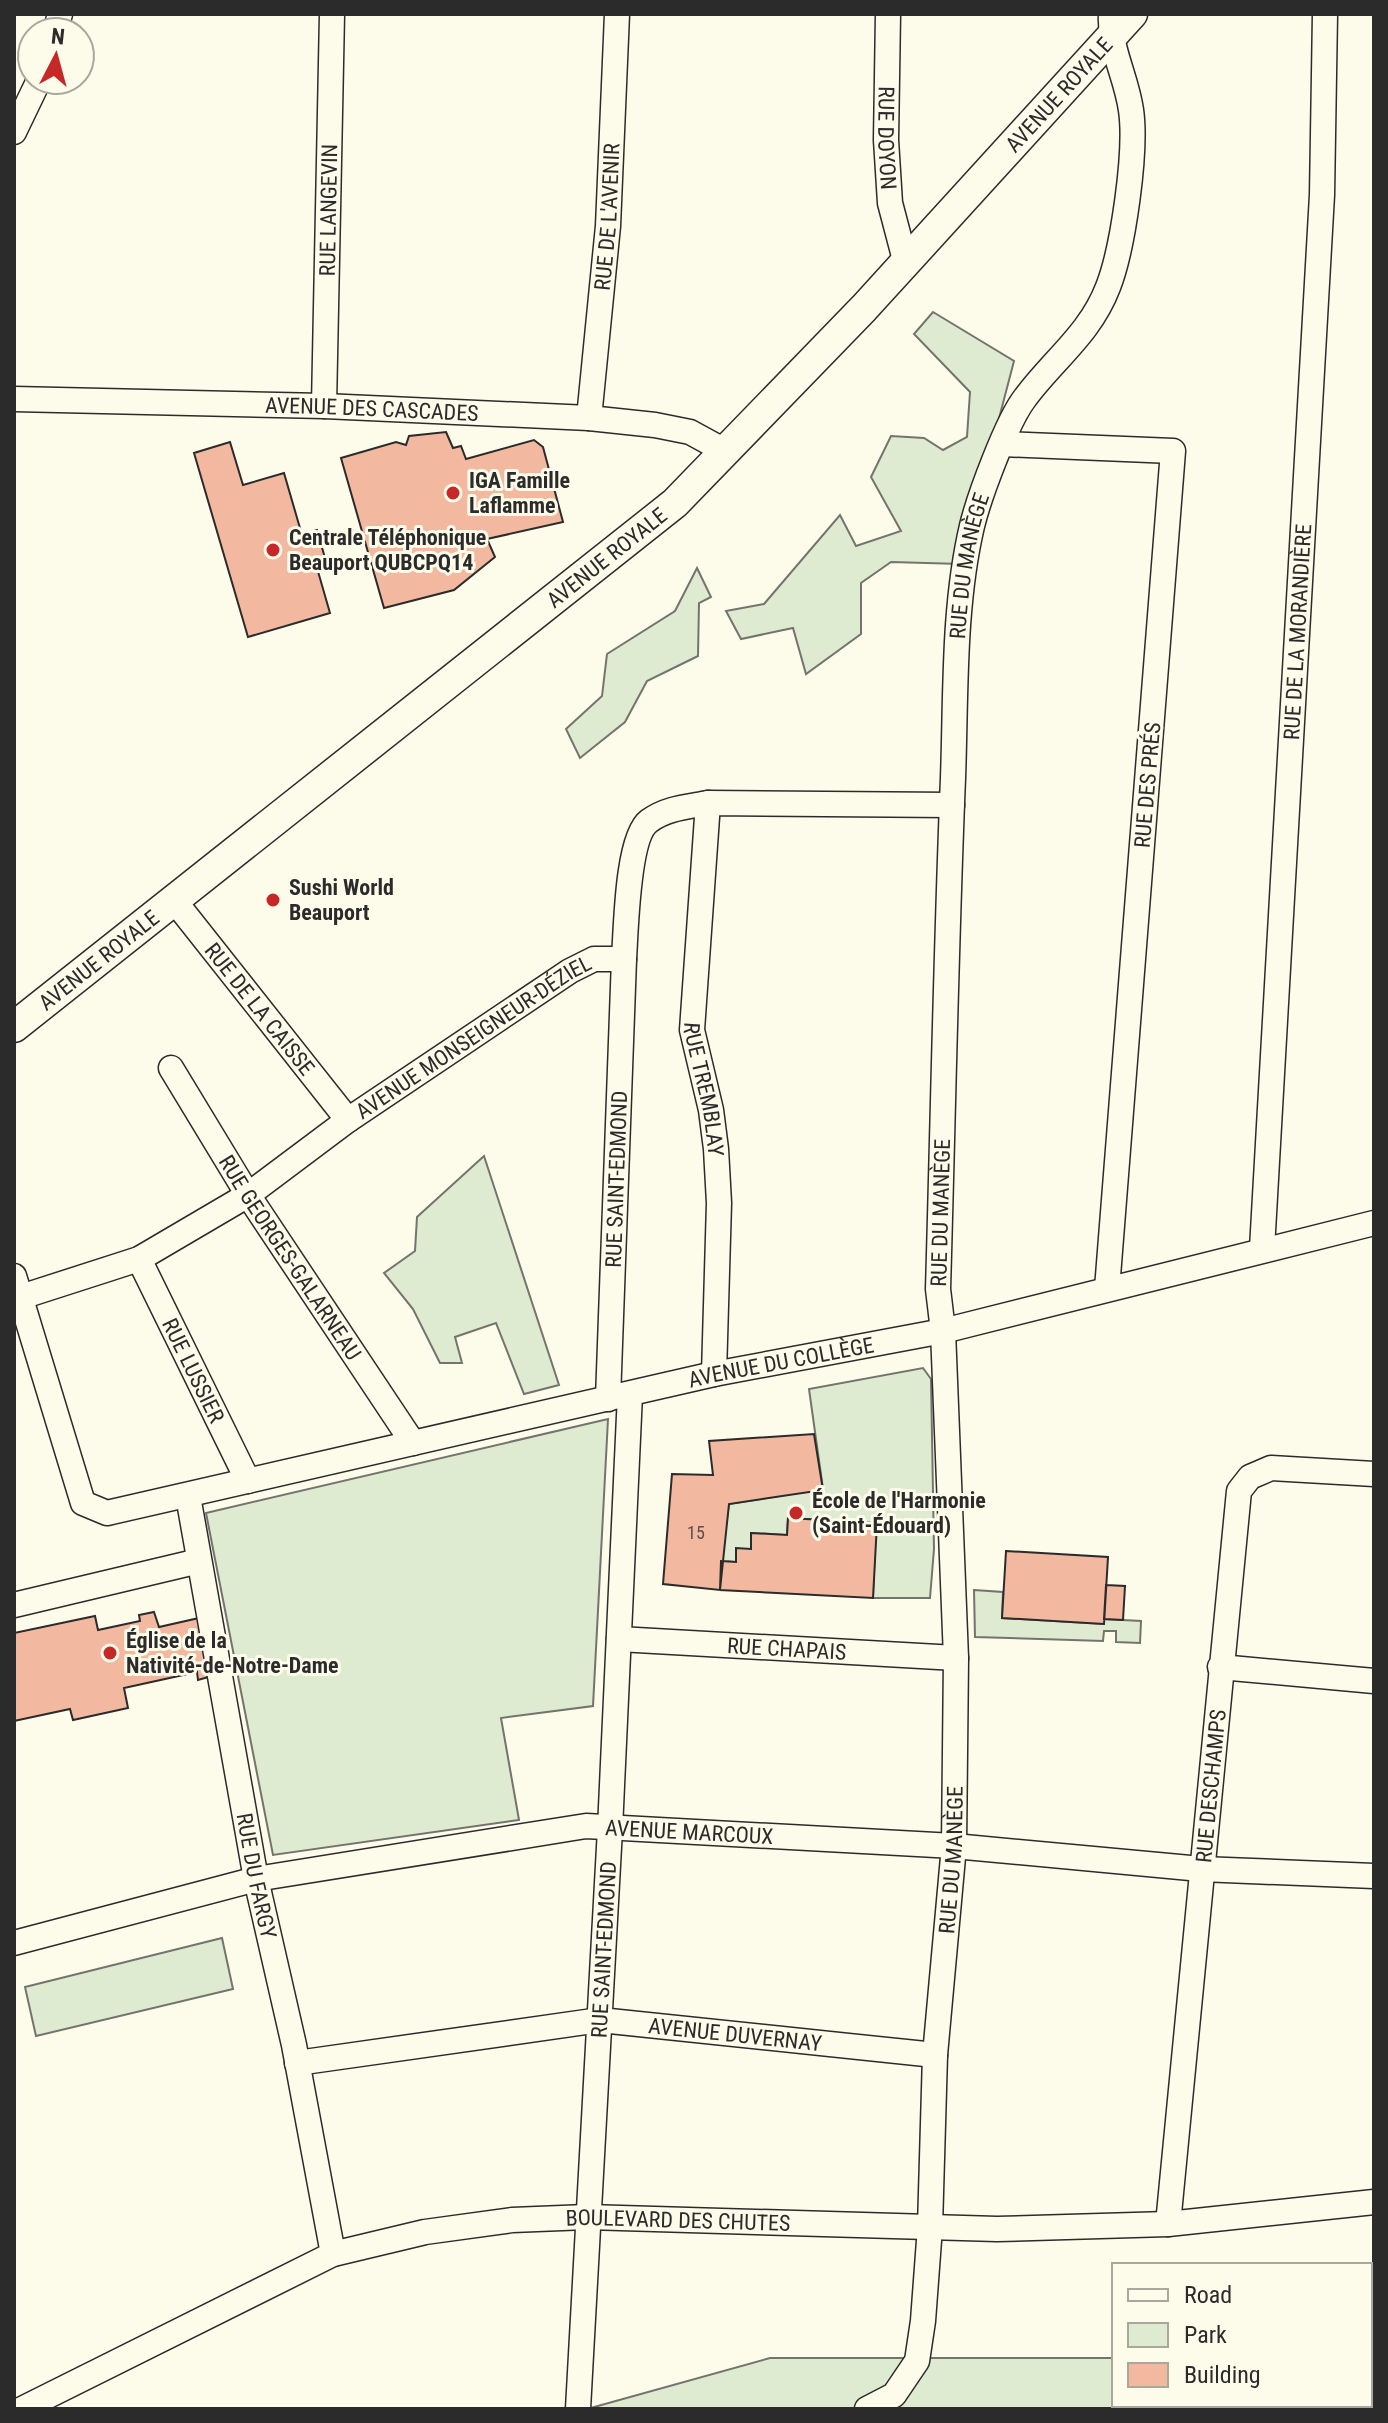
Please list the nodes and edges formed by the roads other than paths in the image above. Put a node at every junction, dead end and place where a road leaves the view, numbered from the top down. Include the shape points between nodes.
1 (332, 14) edge
2 (617, 14) edge
3 (888, 14) edge
4 (1132, 14) edge
5 (1325, 14) edge
6 (1110, 26) edge
7 (31, 96) edge
8 (14, 132) edge
9 (905, 260) junction
10 (14, 399) edge
11 (324, 406) junction
12 (589, 418) junction
13 (1002, 444) junction
14 (723, 450) junction
15 (708, 803) junction
16 (952, 805) junction
17 (173, 899) junction
18 (624, 959) junction
19 (14, 1027) edge
20 (171, 1068) dead end
21 (348, 1120) junction
22 (248, 1195) junction
23 (1374, 1223) edge
24 (1262, 1249) junction
25 (139, 1259) junction
26 (17, 1286) edge
27 (1107, 1289) junction
28 (943, 1331) junction
29 (714, 1374) junction
30 (619, 1396) junction
31 (413, 1443) junction
32 (1374, 1474) edge
33 (248, 1481) junction
34 (188, 1496) junction
35 (199, 1561) junction
36 (14, 1605) edge
37 (619, 1639) junction
38 (956, 1658) junction
39 (1220, 1667) junction
40 (1374, 1681) edge
41 (610, 1829) junction
42 (954, 1846) junction
43 (1201, 1869) junction
44 (1374, 1876) edge
45 (256, 1879) junction
46 (14, 1943) edge
47 (600, 2020) junction
48 (935, 2055) junction
49 (297, 2063) junction
50 (1374, 2202) edge
51 (587, 2217) junction
52 (1168, 2224) junction
53 (930, 2227) junction
54 (333, 2254) junction
55 (22, 2409) edge
56 (578, 2409) edge
57 (867, 2409) edge

1 - 11 street, RUE LANGEVIN
2 - 12 street, RUE DE L'AVENIR via 608,226
3 - 9 street, RUE DOYON via 890,203
4 - 6 main road, AVENUE ROYALE
5 - 24 street, RUE DE LA MORANDIÈRE via 1322,211
6 - 9 main road, AVENUE ROYALE
6 - 13 street, RUE DU MANÈGE via 1132,114 1130,171 1109,286 1089,326 1023,400
7 - 8 street
9 - 14 main road, AVENUE ROYALE
10 - 11 street, AVENUE DES CASCADES
11 - 12 street, AVENUE DES CASCADES
12 - 14 street, AVENUE DES CASCADES via 690,432
13 - 16 street, RUE DU MANÈGE via 972,525 960,601
13 - 27 street, RUE DES PRÉS via 1173,451
14 - 17 main road, AVENUE ROYALE via 675,503
15 - 16 street, AVENUE MONSEIGNEUR-DÉZIEL
15 - 18 street, AVENUE MONSEIGNEUR-DÉZIEL via 669,810 646,823 634,849
15 - 29 street, RUE TREMBLAY via 692,1030 716,1149
16 - 28 street, RUE DU MANÈGE via 938,1289
17 - 19 main road, AVENUE ROYALE
17 - 21 street, RUE DE LA CAISSE
18 - 21 street, AVENUE MONSEIGNEUR-DÉZIEL via 594,959 570,971
18 - 30 street, RUE SAINT-EDMOND
20 - 22 street, RUE GEORGES-GALARNEAU
21 - 22 street, AVENUE MONSEIGNEUR-DÉZIEL
22 - 25 street, AVENUE MONSEIGNEUR-DÉZIEL
22 - 31 street, RUE GEORGES-GALARNEAU
23 - 24 street, AVENUE DU COLLÈGE
24 - 27 street, AVENUE DU COLLÈGE
25 - 26 street, AVENUE MONSEIGNEUR-DÉZIEL
25 - 33 street, RUE LUSSIER
26 - 34 street, AVENUE DU COLLÈGE via 83,1503 107,1513
27 - 28 street, AVENUE DU COLLÈGE
28 - 29 street, AVENUE DU COLLÈGE
28 - 38 street, RUE DU MANÈGE
29 - 30 street, AVENUE DU COLLÈGE
30 - 31 street, AVENUE DU COLLÈGE
30 - 37 street, RUE SAINT-EDMOND
31 - 33 street, AVENUE DU COLLÈGE
32 - 39 street, RUE DESCHAMPS via 1271,1468 1250,1477 1239,1491
33 - 34 street, AVENUE DU COLLÈGE
34 - 35 street, RUE DU FARGY
35 - 36 street
35 - 45 street, RUE DU FARGY
37 - 38 street, RUE CHAPAIS
37 - 41 street, RUE SAINT-EDMOND
38 - 42 street, RUE DU MANÈGE
39 - 40 street
39 - 43 street, RUE DESCHAMPS
41 - 42 street, AVENUE MARCOUX
41 - 45 street, AVENUE MARCOUX via 586,1826
41 - 47 street, RUE SAINT-EDMOND
42 - 43 street, AVENUE MARCOUX
42 - 48 street, RUE DU MANÈGE
43 - 44 street, AVENUE MARCOUX
43 - 52 street, RUE DESCHAMPS
45 - 46 street, AVENUE MARCOUX
45 - 49 street, RUE DU FARGY
47 - 48 street, AVENUE DUVERNAY
47 - 49 street, AVENUE DUVERNAY
47 - 51 street, RUE SAINT-EDMOND
48 - 53 street, RUE DU MANÈGE
49 - 54 street, RUE DU FARGY
50 - 52 street, BOULEVARD DES CHUTES
51 - 53 street, BOULEVARD DES CHUTES
51 - 54 street, BOULEVARD DES CHUTES via 425,2232
51 - 56 street, RUE SAINT-EDMOND
52 - 53 street, BOULEVARD DES CHUTES
53 - 57 street, RUE DU MANÈGE via 917,2361 894,2395
54 - 55 street, BOULEVARD DES CHUTES

